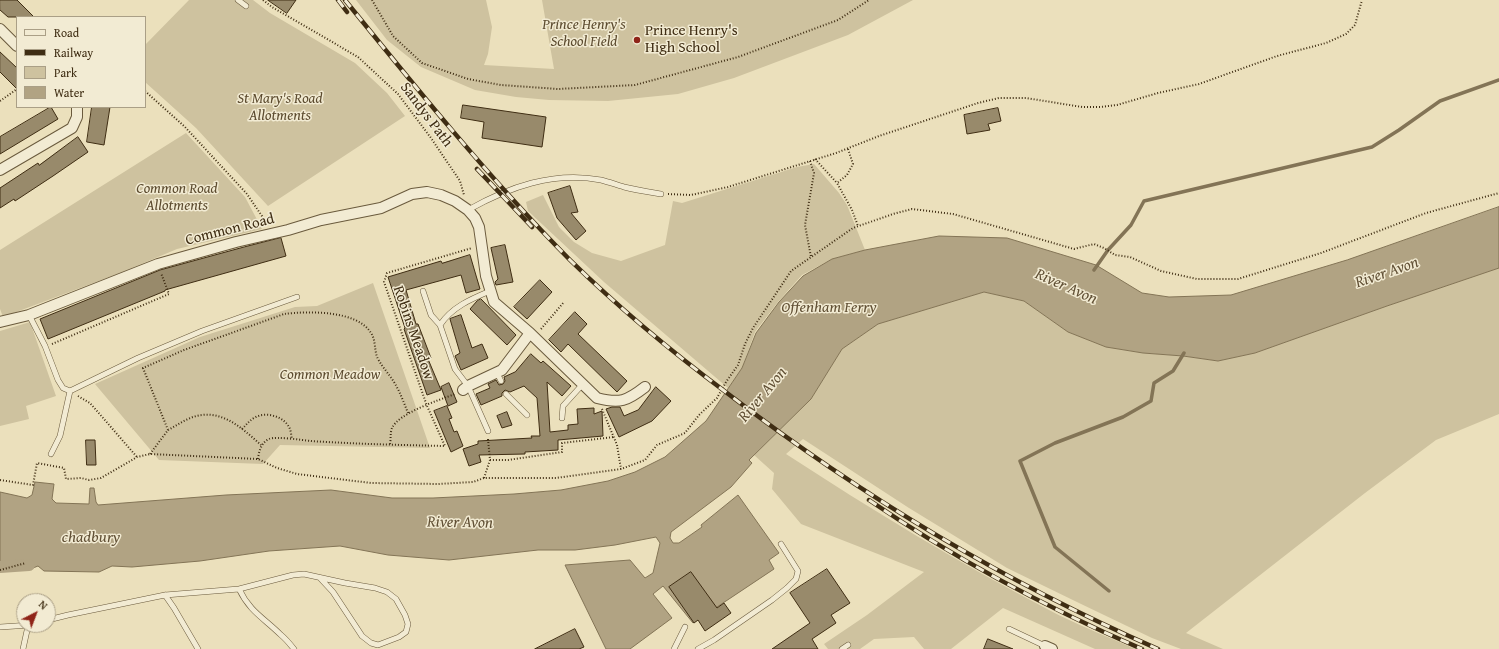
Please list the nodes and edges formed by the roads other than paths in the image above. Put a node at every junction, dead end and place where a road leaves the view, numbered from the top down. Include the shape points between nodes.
1 (238, 0) edge
2 (246, 6) dead end
3 (0, 28) edge
4 (16, 45) edge
5 (77, 108) edge
6 (0, 170) edge
7 (661, 194) road end
8 (468, 210) junction
9 (423, 290) dead end
10 (490, 291) junction
11 (297, 297) dead end
12 (29, 315) junction
13 (0, 322) edge
14 (440, 325) junction
15 (532, 335) junction
16 (582, 385) junction
17 (645, 387) dead end
18 (466, 388) junction
19 (70, 391) junction
20 (506, 394) dead end
21 (527, 416) dead end
22 (562, 418) dead end
23 (488, 431) road end
24 (51, 454) dead end
25 (782, 544) dead end
26 (320, 578) junction
27 (239, 589) junction
28 (165, 595) junction
29 (56, 618) edge
30 (1, 625) edge
31 (16, 625) edge
32 (685, 627) dead end
33 (1009, 629) dead end
34 (28, 633) edge
35 (848, 645) dead end
36 (1049, 647) edge
37 (23, 649) edge
38 (198, 649) edge
39 (294, 649) edge
40 (674, 649) edge
41 (698, 649) edge
42 (842, 649) edge

1 - 2 lane
3 - 4 street
5 - 6 street via 78,117 72,128
7 - 8 lane via 601,180 559,178 522,185 491,197
8 - 10 street via 479,227
8 - 12 street, Common Road via 441,195 427,192 412,194 382,208 321,220 158,264
9 - 14 lane via 431,315
10 - 14 lane via 466,301 446,316
10 - 15 street via 494,302
11 - 19 lane via 202,331
12 - 13 street, Common Road
12 - 19 lane via 63,388
14 - 18 lane via 455,369
15 - 16 street
15 - 18 street via 499,377
16 - 17 street via 597,398 610,402 626,400
16 - 22 lane via 562,406
18 - 23 lane
19 - 24 lane via 60,436
20 - 21 lane
25 - 41 lane via 798,571 796,579 772,600
26 - 26 lane via 387,592 396,599 405,615 408,624 406,632 378,645 371,643 362,636 333,592
26 - 27 lane via 304,574 293,575
27 - 28 lane
27 - 39 lane via 254,611
28 - 29 lane
28 - 38 lane
30 - 31 lane
32 - 40 lane
33 - 36 lane
34 - 37 lane
35 - 42 lane

